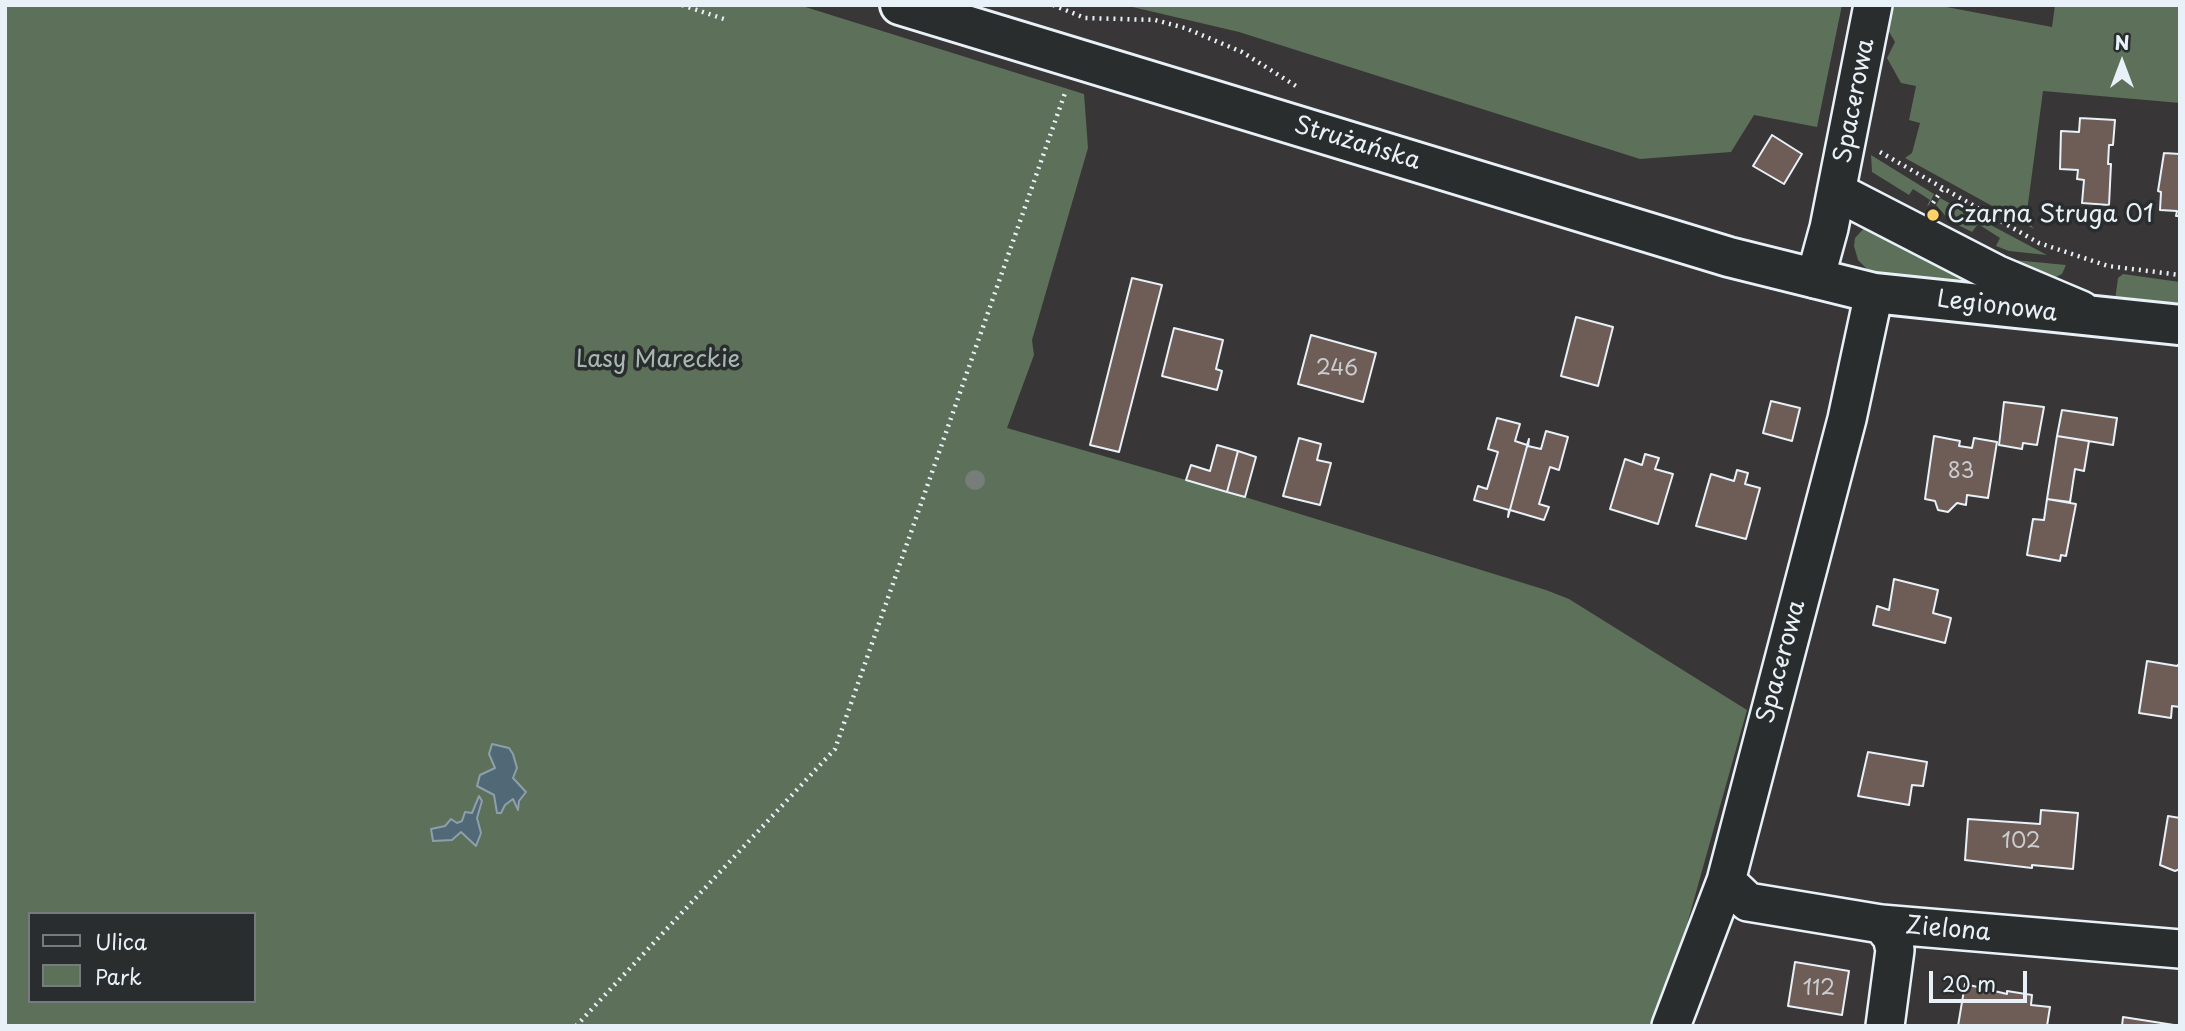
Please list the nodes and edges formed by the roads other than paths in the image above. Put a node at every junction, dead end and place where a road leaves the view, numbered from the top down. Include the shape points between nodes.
1 (900, 5) edge
2 (1873, 5) edge
3 (1837, 192) junction
4 (1815, 279) junction
5 (1874, 293) junction
6 (2103, 319) junction
7 (2180, 325) edge
8 (1726, 881) junction
9 (1881, 924) junction
10 (2180, 949) edge
11 (1671, 1026) edge
12 (1885, 1026) edge

1 - 4 main road, Strużańska via 1592,217
2 - 3 street, Spacerowa
3 - 4 street, Spacerowa
3 - 6 street via 1996,274
4 - 5 main road, Legionowa
5 - 6 main road, Legionowa
5 - 8 street, Spacerowa via 1847,419
6 - 7 main road, Legionowa
8 - 9 street, Zielona via 1748,902
8 - 11 street, Spacerowa
9 - 10 street, Zielona
9 - 12 street via 1892,937 1895,950

